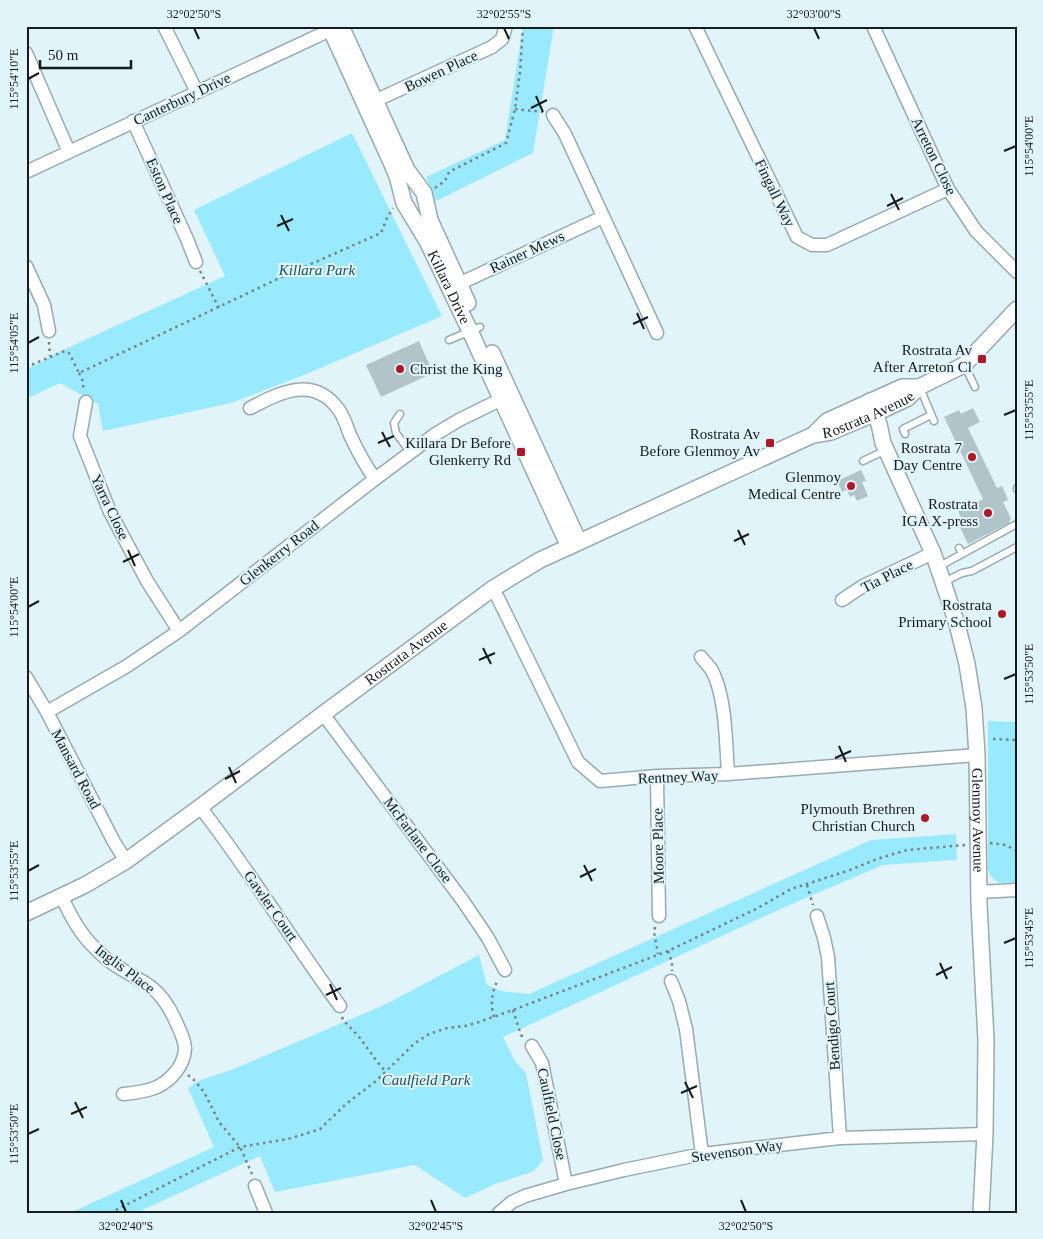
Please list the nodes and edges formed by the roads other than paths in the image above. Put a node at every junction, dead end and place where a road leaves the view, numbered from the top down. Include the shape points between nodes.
1 (164, 26) edge
2 (506, 26) edge
3 (695, 26) edge
4 (873, 26) edge
5 (335, 27) edge
6 (26, 53) edge
7 (197, 92) junction
8 (370, 103) junction
9 (553, 115) road end
10 (134, 121) junction
11 (68, 152) junction
12 (26, 172) edge
13 (948, 189) junction
14 (603, 217) junction
15 (196, 262) road end
16 (26, 266) edge
17 (1017, 272) edge
18 (455, 285) junction
19 (1015, 315) edge
20 (475, 329) junction
21 (49, 331) dead end
22 (657, 333) dead end
23 (449, 340) dead end
24 (964, 365) junction
25 (920, 387) junction
26 (975, 387) dead end
27 (506, 397) junction
28 (86, 402) road end
29 (250, 408) dead end
30 (868, 410) junction
31 (400, 414) dead end
32 (905, 434) dead end
33 (884, 446) junction
34 (410, 452) junction
35 (863, 461) dead end
36 (375, 478) junction
37 (1017, 524) edge
38 (574, 545) junction
39 (1017, 547) edge
40 (935, 560) junction
41 (944, 582) junction
42 (492, 589) junction
43 (842, 600) dead end
44 (179, 632) junction
45 (701, 657) dead end
46 (26, 677) edge
47 (46, 712) junction
48 (323, 714) junction
49 (977, 756) junction
50 (728, 774) junction
51 (656, 776) junction
52 (200, 808) junction
53 (126, 861) junction
54 (1017, 890) edge
55 (978, 892) junction
56 (62, 896) junction
57 (26, 913) edge
58 (659, 916) road end
59 (817, 916) road end
60 (505, 970) road end
61 (672, 981) road end
62 (340, 1006) road end
63 (532, 1046) road end
64 (123, 1094) dead end
65 (985, 1134) junction
66 (840, 1138) junction
67 (702, 1154) junction
68 (566, 1184) junction
69 (255, 1186) road end
70 (266, 1213) edge
71 (499, 1213) edge
72 (981, 1213) edge

1 - 7 street
2 - 8 street, Bowen Place via 502,39 492,47
3 - 13 street, Fingall Way via 797,237 812,245 827,245
4 - 13 street, Arreton Close
5 - 7 street, Canterbury Drive
5 - 8 street, Killara Drive
6 - 11 street
7 - 10 street, Canterbury Drive
8 - 18 street, Killara Drive via 404,203
8 - 18 street, Killara Drive via 424,193 430,220
9 - 14 street
10 - 11 street, Canterbury Drive
10 - 15 street, Eston Place
11 - 12 street, Canterbury Drive
13 - 17 street, Arreton Close via 976,231
14 - 18 street, Rainer Mews
14 - 22 street
16 - 21 street via 44,305
18 - 20 street, Killara Drive
19 - 24 street, Rostrata Avenue
20 - 23 lane
20 - 27 street, Killara Drive
24 - 25 street, Rostrata Avenue
24 - 26 lane
25 - 30 street, Rostrata Avenue via 908,398
25 - 32 lane via 933,418 902,429
27 - 34 street, Glenkerry Road via 459,420
27 - 38 street, Killara Drive
28 - 44 street, Yarra Close via 80,436 110,512
29 - 36 street via 293,390 310,389 327,397 340,411 360,457
30 - 33 street, Glenmoy Avenue via 879,424
30 - 38 street, Rostrata Avenue via 831,432 813,435
31 - 34 lane via 394,422 396,433
33 - 35 lane
33 - 40 street, Glenmoy Avenue
34 - 36 street, Glenkerry Road
36 - 44 street, Glenkerry Road
37 - 40 lane
38 - 42 street, Rostrata Avenue via 540,560
39 - 41 lane
40 - 41 street, Glenmoy Avenue
40 - 43 street, Tia Place via 863,586
41 - 49 street, Glenmoy Avenue via 967,664
42 - 48 street, Rostrata Avenue
42 - 51 street, Rentney Way via 578,762 600,781
44 - 47 street, Glenkerry Road
45 - 50 street via 711,670 723,707
46 - 47 street, Mansard Road
47 - 53 street, Mansard Road
48 - 52 street, Rostrata Avenue
48 - 60 street, McFarlane Close via 463,902
49 - 50 street, Rentney Way
49 - 55 street, Glenmoy Avenue
50 - 51 street, Rentney Way
51 - 58 street, Moore Place
52 - 53 street, Rostrata Avenue
52 - 62 street, Gawler Court
53 - 56 street, Rostrata Avenue
54 - 55 street
55 - 65 street, Glenmoy Avenue via 986,1040
56 - 57 street, Rostrata Avenue
56 - 64 street, Inglis Place via 92,945 111,963 151,987 164,1001 183,1040 182,1060 169,1080 156,1088
59 - 66 street, Bendigo Court via 828,957
61 - 67 street via 686,1029
63 - 68 street, Caulfield Close via 542,1063
65 - 66 street, Stevenson Way
65 - 72 street, Glenmoy Avenue
66 - 67 street, Stevenson Way
67 - 68 street, Stevenson Way
68 - 71 street, Stevenson Way via 525,1196
69 - 70 street

